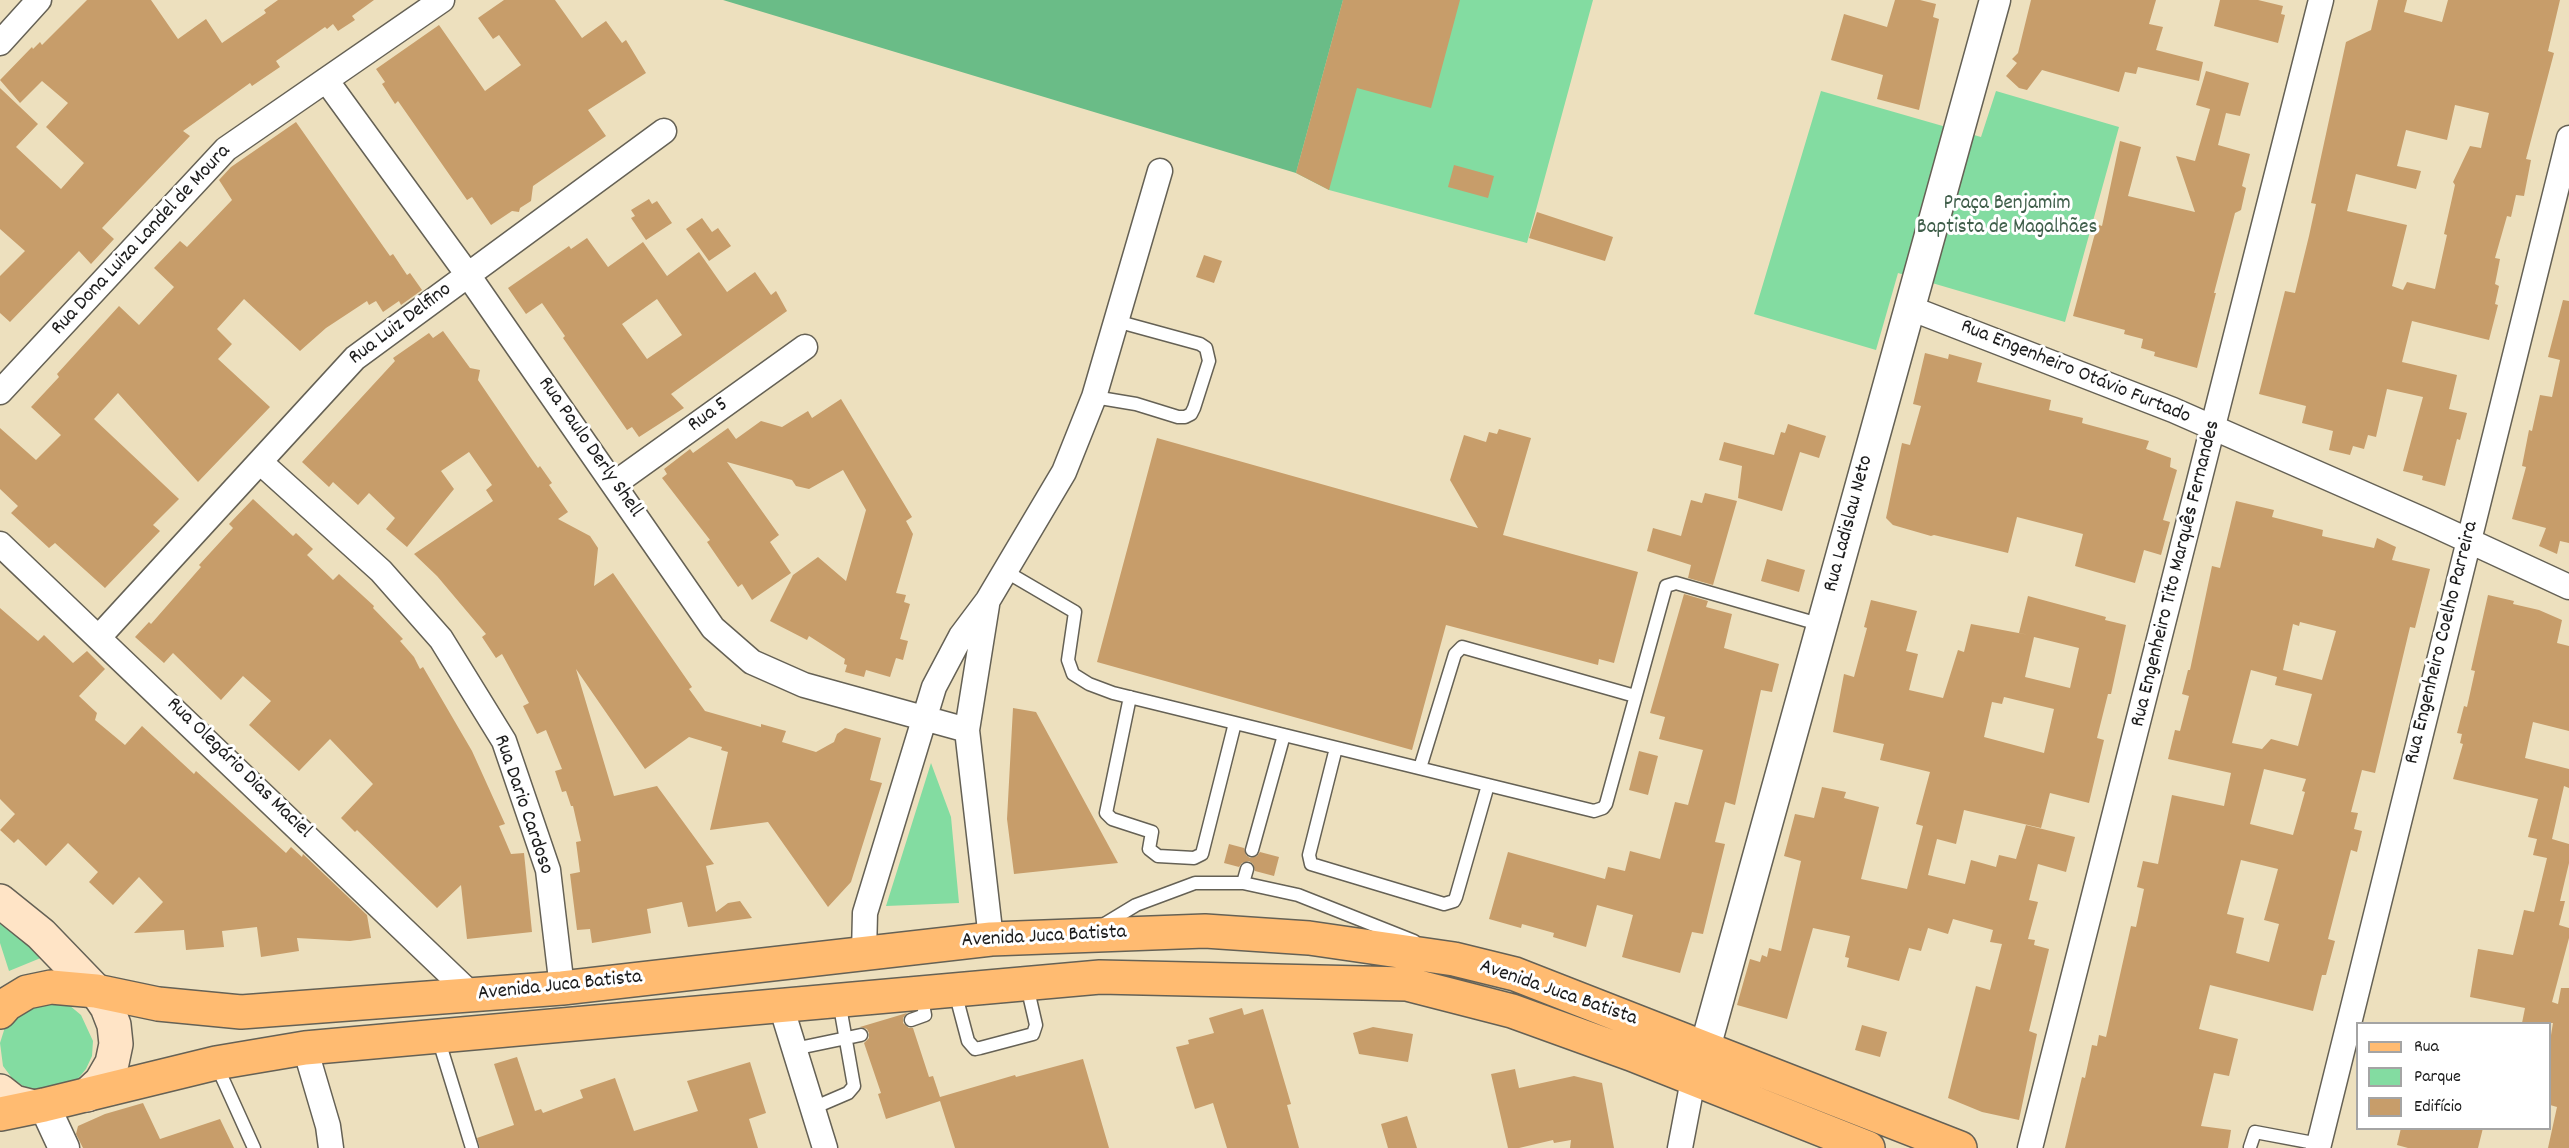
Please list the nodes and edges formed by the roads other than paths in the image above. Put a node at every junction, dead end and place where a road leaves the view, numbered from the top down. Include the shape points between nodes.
1 (39, 0) edge
2 (442, 0) edge
3 (1995, 0) edge
4 (2321, 0) edge
5 (0, 43) edge
6 (326, 80) junction
7 (664, 131) dead end
8 (2569, 138) edge
9 (1160, 171) dead end
10 (468, 274) junction
11 (1910, 308) junction
12 (1116, 321) junction
13 (805, 347) dead end
14 (0, 392) edge
15 (1094, 397) junction
16 (2214, 428) junction
17 (260, 462) junction
18 (614, 484) junction
19 (2469, 540) junction
20 (0, 544) edge
21 (1005, 571) junction
22 (2569, 587) edge
23 (988, 600) junction
24 (1822, 625) junction
25 (99, 637) junction
26 (1635, 696) junction
27 (1130, 697) junction
28 (924, 719) junction
29 (1234, 723) junction
30 (967, 730) junction
31 (1284, 735) junction
32 (1336, 748) junction
33 (1420, 768) junction
34 (1488, 785) junction
35 (1252, 850) dead end
36 (1247, 869) dead end
37 (1243, 883) junction
38 (0, 901) edge
39 (1086, 935) junction
40 (991, 939) junction
41 (864, 953) junction
42 (1454, 959) junction
43 (1027, 984) junction
44 (562, 988) junction
45 (955, 990) junction
46 (96, 991) junction
47 (473, 996) junction
48 (839, 1000) junction
49 (781, 1006) junction
50 (0, 1012) edge
51 (861, 1035) dead end
52 (437, 1037) junction
53 (845, 1039) junction
54 (305, 1048) junction
55 (1705, 1048) junction
56 (794, 1049) junction
57 (216, 1063) junction
58 (1693, 1080) junction
59 (0, 1091) edge
60 (87, 1095) junction
61 (39, 1106) junction
62 (813, 1108) junction
63 (0, 1114) edge
64 (330, 1137) edge
65 (2318, 1146) edge
66 (2250, 1147) edge
67 (64, 1148) edge
68 (254, 1148) edge
69 (344, 1148) edge
70 (472, 1148) edge
71 (825, 1148) edge
72 (1680, 1148) edge
73 (1868, 1148) edge
74 (1960, 1148) edge
75 (2030, 1148) edge

1 - 5 street
2 - 6 street, Rua Dona Luiza Landel de Moura
3 - 11 street, Rua Ladislau Neto
4 - 16 street, Rua Engenheiro Tito Marquês Fernandes
6 - 10 street, Rua Paulo Derly Shell
6 - 14 street, Rua Dona Luiza Landel de Moura via 226,149
7 - 10 street, Rua Luiz Delfino
8 - 19 street, Rua Engenheiro Coelho Parreira
9 - 12 street
10 - 17 street, Rua Luiz Delfino via 355,358
10 - 18 street, Rua Paulo Derly Shell
11 - 16 street, Rua Engenheiro Otávio Furtado
11 - 24 street, Rua Ladislau Neto
12 - 15 street
12 - 15 lane via 1200,344 1206,348 1209,361 1194,408 1185,417
13 - 18 street, Rua 5
15 - 21 street via 1064,472
16 - 19 street, Rua Engenheiro Otávio Furtado
16 - 75 street, Rua Engenheiro Tito Marquês Fernandes
17 - 25 street, Rua Luiz Delfino
17 - 44 street, Rua Dario Cardoso via 381,572 441,639 504,741 548,870
18 - 28 street, Rua Paulo Derly Shell via 713,628 752,662 804,685
19 - 22 street, Rua Engenheiro Otávio Furtado
19 - 65 street, Rua Engenheiro Coelho Parreira
20 - 25 street, Rua Olegário Dias Maciel
21 - 23 street
21 - 27 lane via 1075,612 1068,660 1073,674 1089,684
23 - 28 street via 961,636 934,687
23 - 30 street
24 - 26 lane via 1671,583 1663,590
24 - 55 street, Rua Ladislau Neto
25 - 47 street, Rua Olegário Dias Maciel
26 - 33 lane via 1462,647 1455,654
26 - 34 lane via 1603,808 1594,811
27 - 29 lane
27 - 29 lane via 1106,813 1112,819 1152,832 1149,849 1158,856 1194,858 1204,850
28 - 30 street, Rua Paulo Derly Shell
28 - 41 street via 865,913
29 - 31 lane
30 - 40 street
31 - 32 lane
31 - 35 lane
32 - 33 lane
32 - 34 lane via 1309,855 1311,864 1444,904 1456,897
33 - 34 lane
36 - 37 lane
37 - 39 lane via 1196,883 1136,905
37 - 42 lane via 1298,895
38 - 46 main road via 41,934
39 - 40 main road, Avenida Juca Batista
39 - 42 main road, Avenida Juca Batista via 1205,931 1309,938
40 - 41 main road, Avenida Juca Batista
41 - 44 main road, Avenida Juca Batista
42 - 55 main road, Avenida Juca Batista via 1515,974
43 - 45 main road, Avenida Juca Batista
43 - 45 lane via 1036,1025 1033,1034 980,1048 968,1041
43 - 58 main road, Avenida Juca Batista via 1100,977 1407,984 1512,1011
44 - 47 main road, Avenida Juca Batista
45 - 48 main road, Avenida Juca Batista via 916,1007
46 - 47 main road, Avenida Juca Batista via 158,1004 241,1012
46 - 50 main road, Avenida Juca Batista via 51,987 27,992
46 - 60 main road via 114,1025 116,1044 112,1064
48 - 49 main road, Avenida Juca Batista
48 - 53 lane
49 - 52 main road, Avenida Juca Batista
49 - 56 street
51 - 53 lane
52 - 54 main road, Avenida Juca Batista
52 - 70 lane
53 - 56 lane
53 - 62 lane via 854,1086 848,1093
54 - 57 main road, Avenida Juca Batista
54 - 64 street
55 - 74 main road, Avenida Juca Batista
56 - 62 street
57 - 60 main road, Avenida Juca Batista
57 - 68 lane
58 - 72 street
58 - 73 main road, Avenida Juca Batista
59 - 61 main road via 14,1102
60 - 61 main road, Avenida Juca Batista
61 - 63 main road
61 - 67 street
62 - 71 street
64 - 69 street
65 - 66 lane via 2255,1132

